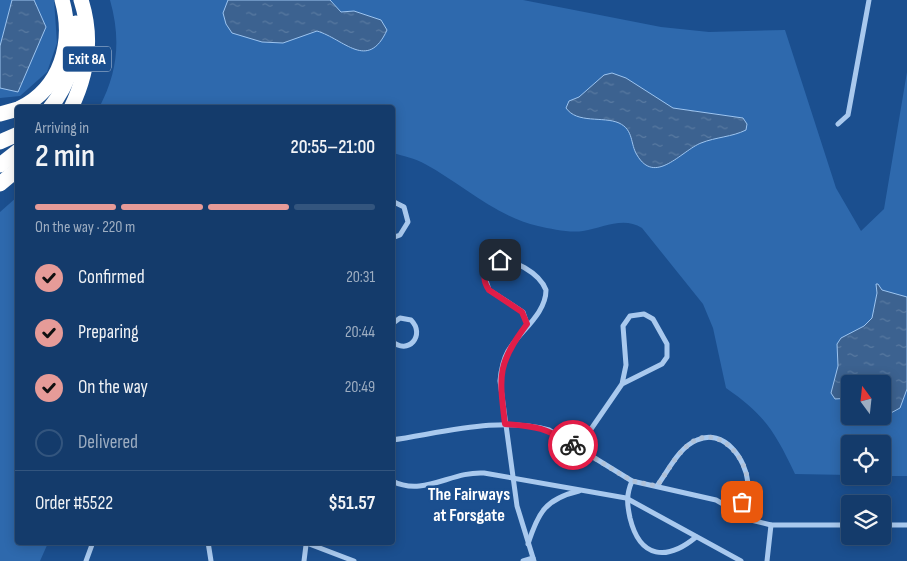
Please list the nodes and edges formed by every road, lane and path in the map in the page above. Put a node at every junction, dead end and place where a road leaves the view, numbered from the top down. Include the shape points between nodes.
1 (62, 0) edge
2 (869, 0) edge
3 (78, 3) edge
4 (24, 105) edge
5 (52, 105) edge
6 (63, 105) edge
7 (72, 105) edge
8 (15, 109) edge
9 (0, 114) edge
10 (838, 124) dead end
11 (15, 135) edge
12 (0, 142) edge
13 (15, 153) edge
14 (0, 165) edge
15 (15, 172) edge
16 (0, 184) edge
17 (395, 202) edge
18 (395, 237) edge
19 (395, 322) edge
20 (527, 324) junction
21 (395, 343) edge
22 (622, 384) junction
23 (505, 424) junction
24 (395, 440) edge
25 (578, 448) junction
26 (512, 478) junction
27 (632, 481) junction
28 (395, 482) edge
29 (657, 486) junction
30 (584, 490) junction
31 (626, 498) junction
32 (738, 512) junction
33 (771, 525) junction
34 (841, 525) edge
35 (891, 525) edge
36 (907, 525) edge
37 (696, 537) junction
38 (528, 544) junction
39 (92, 545) edge
40 (208, 545) edge
41 (305, 545) edge
42 (308, 545) edge
43 (210, 558) edge
44 (533, 559) edge
45 (86, 561) edge
46 (205, 561) edge
47 (304, 561) edge
48 (354, 561) edge
49 (522, 561) edge
50 (741, 561) edge
51 (767, 561) edge

1 - 4 highway via 66,28 58,71 41,95
2 - 10 street via 848,115
3 - 5 highway via 73,61 63,88
3 - 6 highway via 86,36 83,61
3 - 7 highway, Exit 8A via 88,45 87,63
8 - 9 highway
11 - 12 highway
13 - 14 highway
15 - 16 highway
17 - 18 street via 404,207 408,222 400,235
19 - 21 street via 400,318 411,320 418,335 412,344
20 - 20 street via 544,305 546,290 543,284 536,276 507,260 495,262 484,274 486,285 522,312
20 - 23 street via 503,363 500,382
22 - 22 street via 662,364 667,357 667,344 653,318 644,314 630,316 623,326 626,365
22 - 25 street
23 - 24 street
23 - 25 street via 549,430
23 - 26 street
25 - 27 street
26 - 28 street via 466,473 420,488
26 - 30 street
26 - 38 street via 516,506
27 - 29 street
27 - 31 street
29 - 32 street via 716,500
29 - 32 street via 691,443 715,438 731,446 746,474 747,493
30 - 31 street
30 - 38 street via 554,498 542,510
31 - 37 street
31 - 37 street via 637,540 650,552 674,554
32 - 33 street via 751,520
33 - 34 street
33 - 51 street
35 - 36 street
37 - 50 street
38 - 44 street
39 - 45 street
40 - 43 street
41 - 47 street
42 - 48 street
43 - 46 street
44 - 49 street

